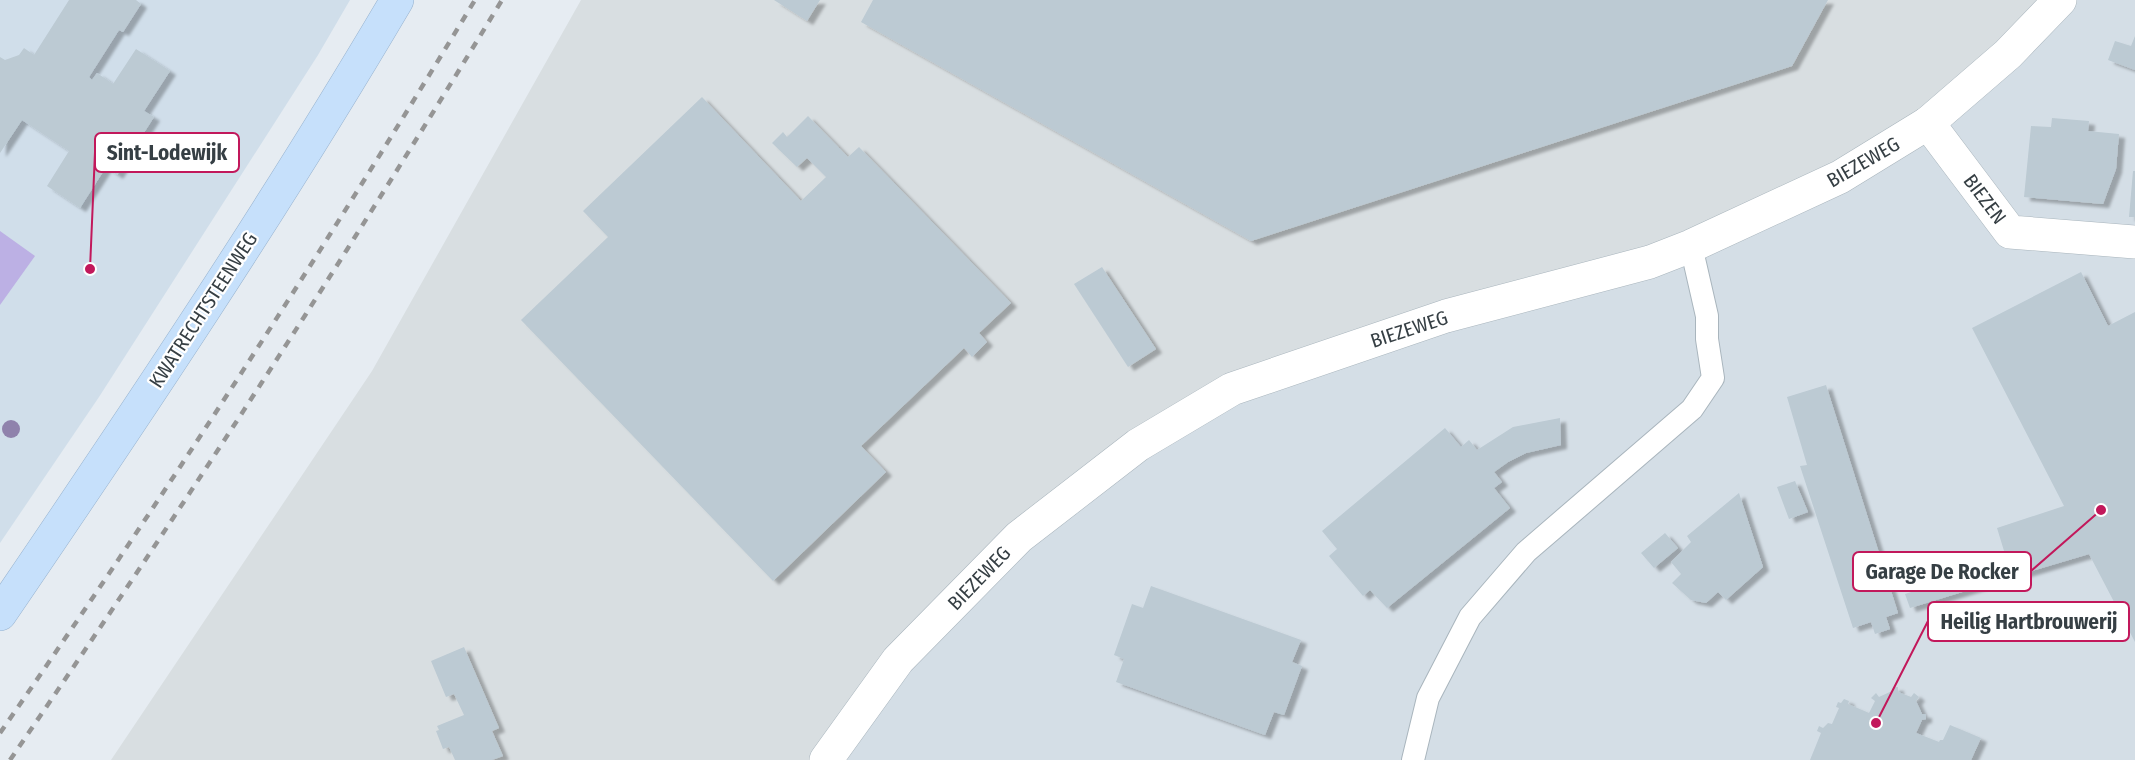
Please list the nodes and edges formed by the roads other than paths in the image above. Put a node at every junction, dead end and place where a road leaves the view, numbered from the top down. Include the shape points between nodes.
1 (397, 0) edge
2 (2060, 0) edge
3 (1928, 123) junction
4 (2135, 243) edge
5 (1691, 246) junction
6 (0, 614) edge
7 (826, 760) edge
8 (1413, 760) edge

1 - 6 street, KWATRECHTSTEENWEG via 134,417
2 - 3 street, BIEZEWEG via 2008,54
3 - 4 street, BIEZEN via 2010,232
3 - 5 street, BIEZEWEG via 1840,177
5 - 7 street, BIEZEWEG via 1650,262 1446,316 1232,389 1138,445 1019,537 898,660
5 - 8 lane via 1707,316 1713,378 1692,409 1526,552 1470,617 1428,698

